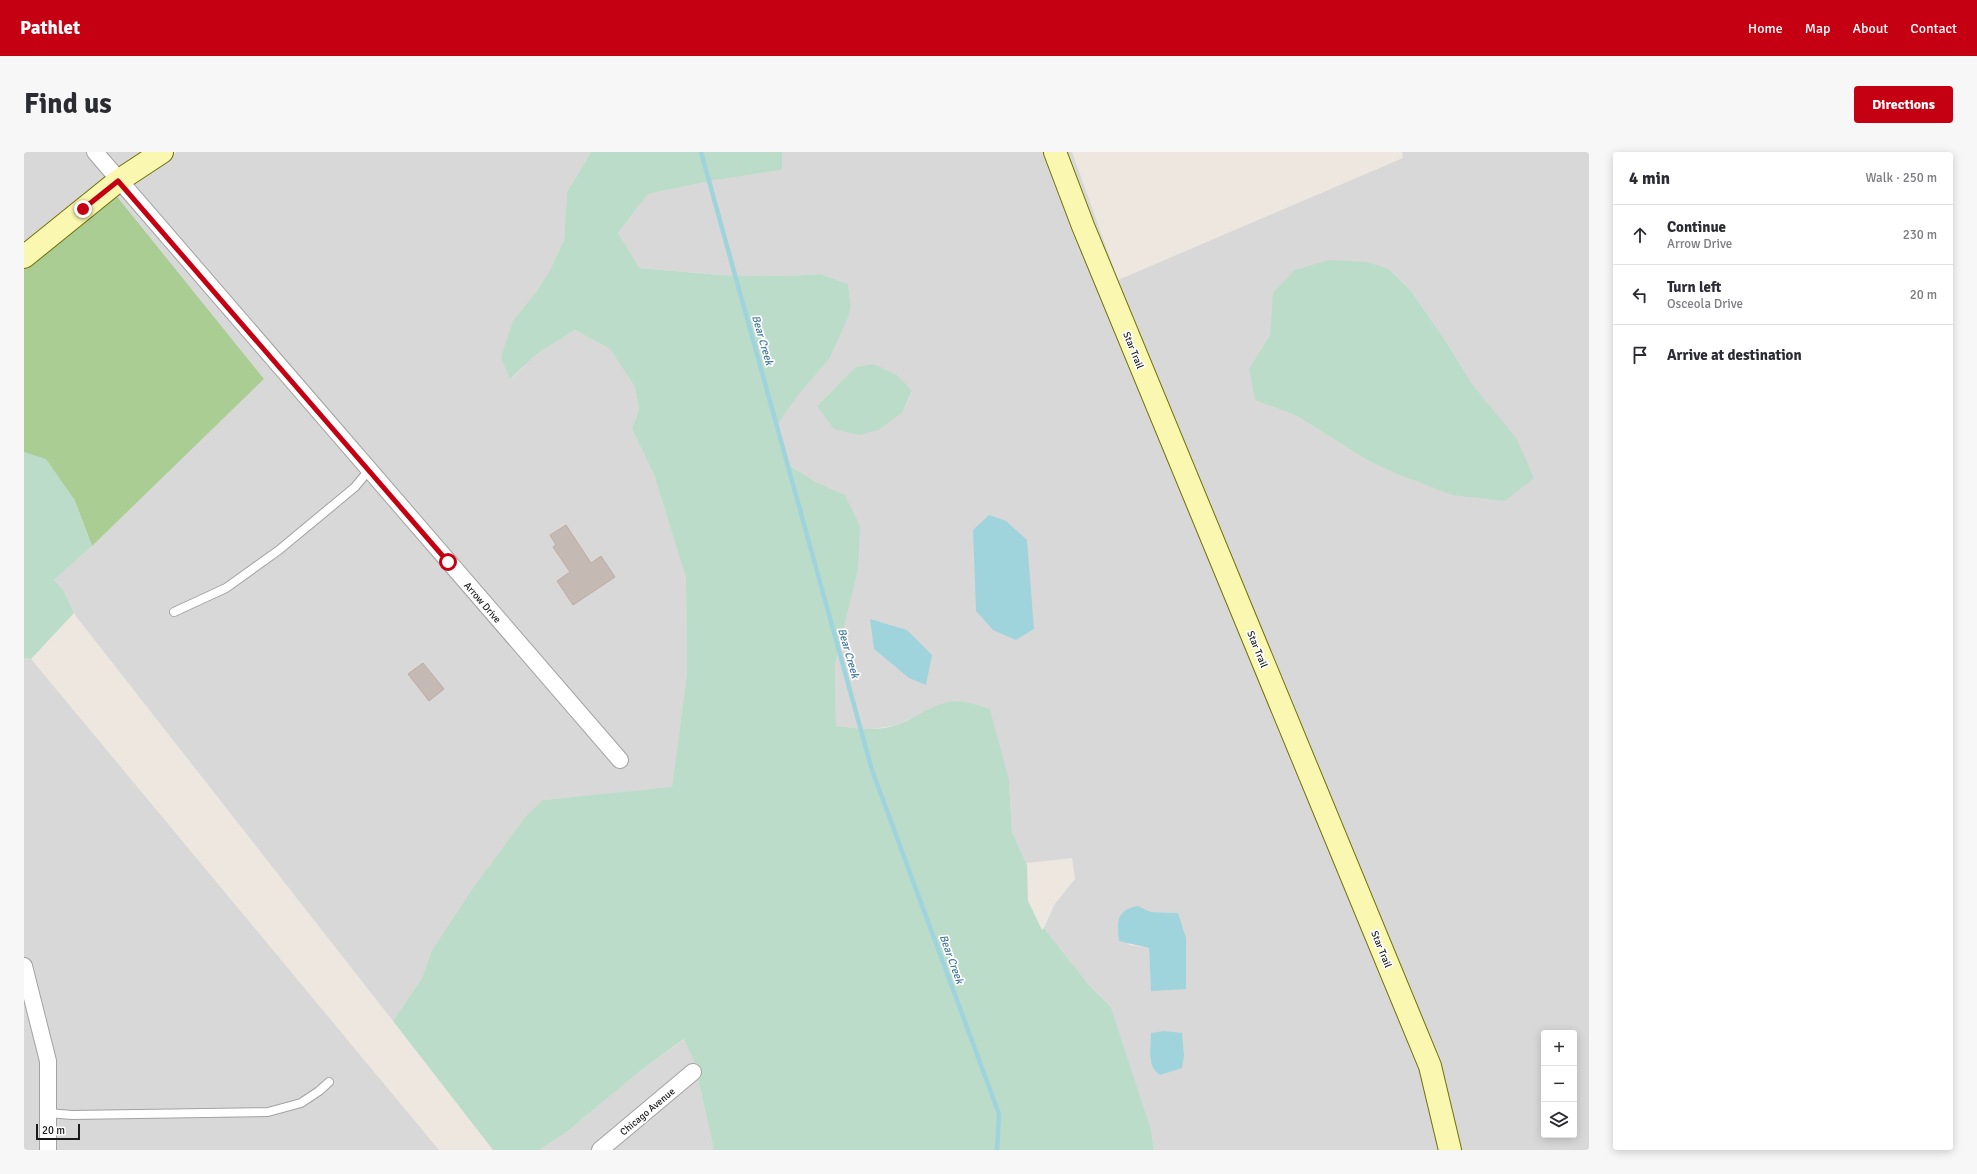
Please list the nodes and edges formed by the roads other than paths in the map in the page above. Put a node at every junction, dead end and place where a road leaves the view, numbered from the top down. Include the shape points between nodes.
1 (95, 152) edge
2 (162, 152) edge
3 (1056, 152) edge
4 (118, 181) junction
5 (24, 256) edge
6 (369, 470) junction
7 (174, 612) dead end
8 (620, 760) dead end
9 (24, 966) edge
10 (693, 1072) dead end
11 (329, 1082) dead end
12 (48, 1113) junction
13 (48, 1150) edge
14 (600, 1150) edge
15 (1450, 1150) edge

1 - 4 street, Arrow Drive
2 - 4 street
3 - 15 street, Star Trail via 1083,226 1430,1066
4 - 5 street
4 - 6 street, Arrow Drive
6 - 7 lane via 355,487 279,550 226,588
6 - 8 street, Arrow Drive
9 - 12 street via 48,1061
10 - 14 street, Chicago Avenue
11 - 12 lane via 301,1103 268,1112 72,1115
12 - 13 street

